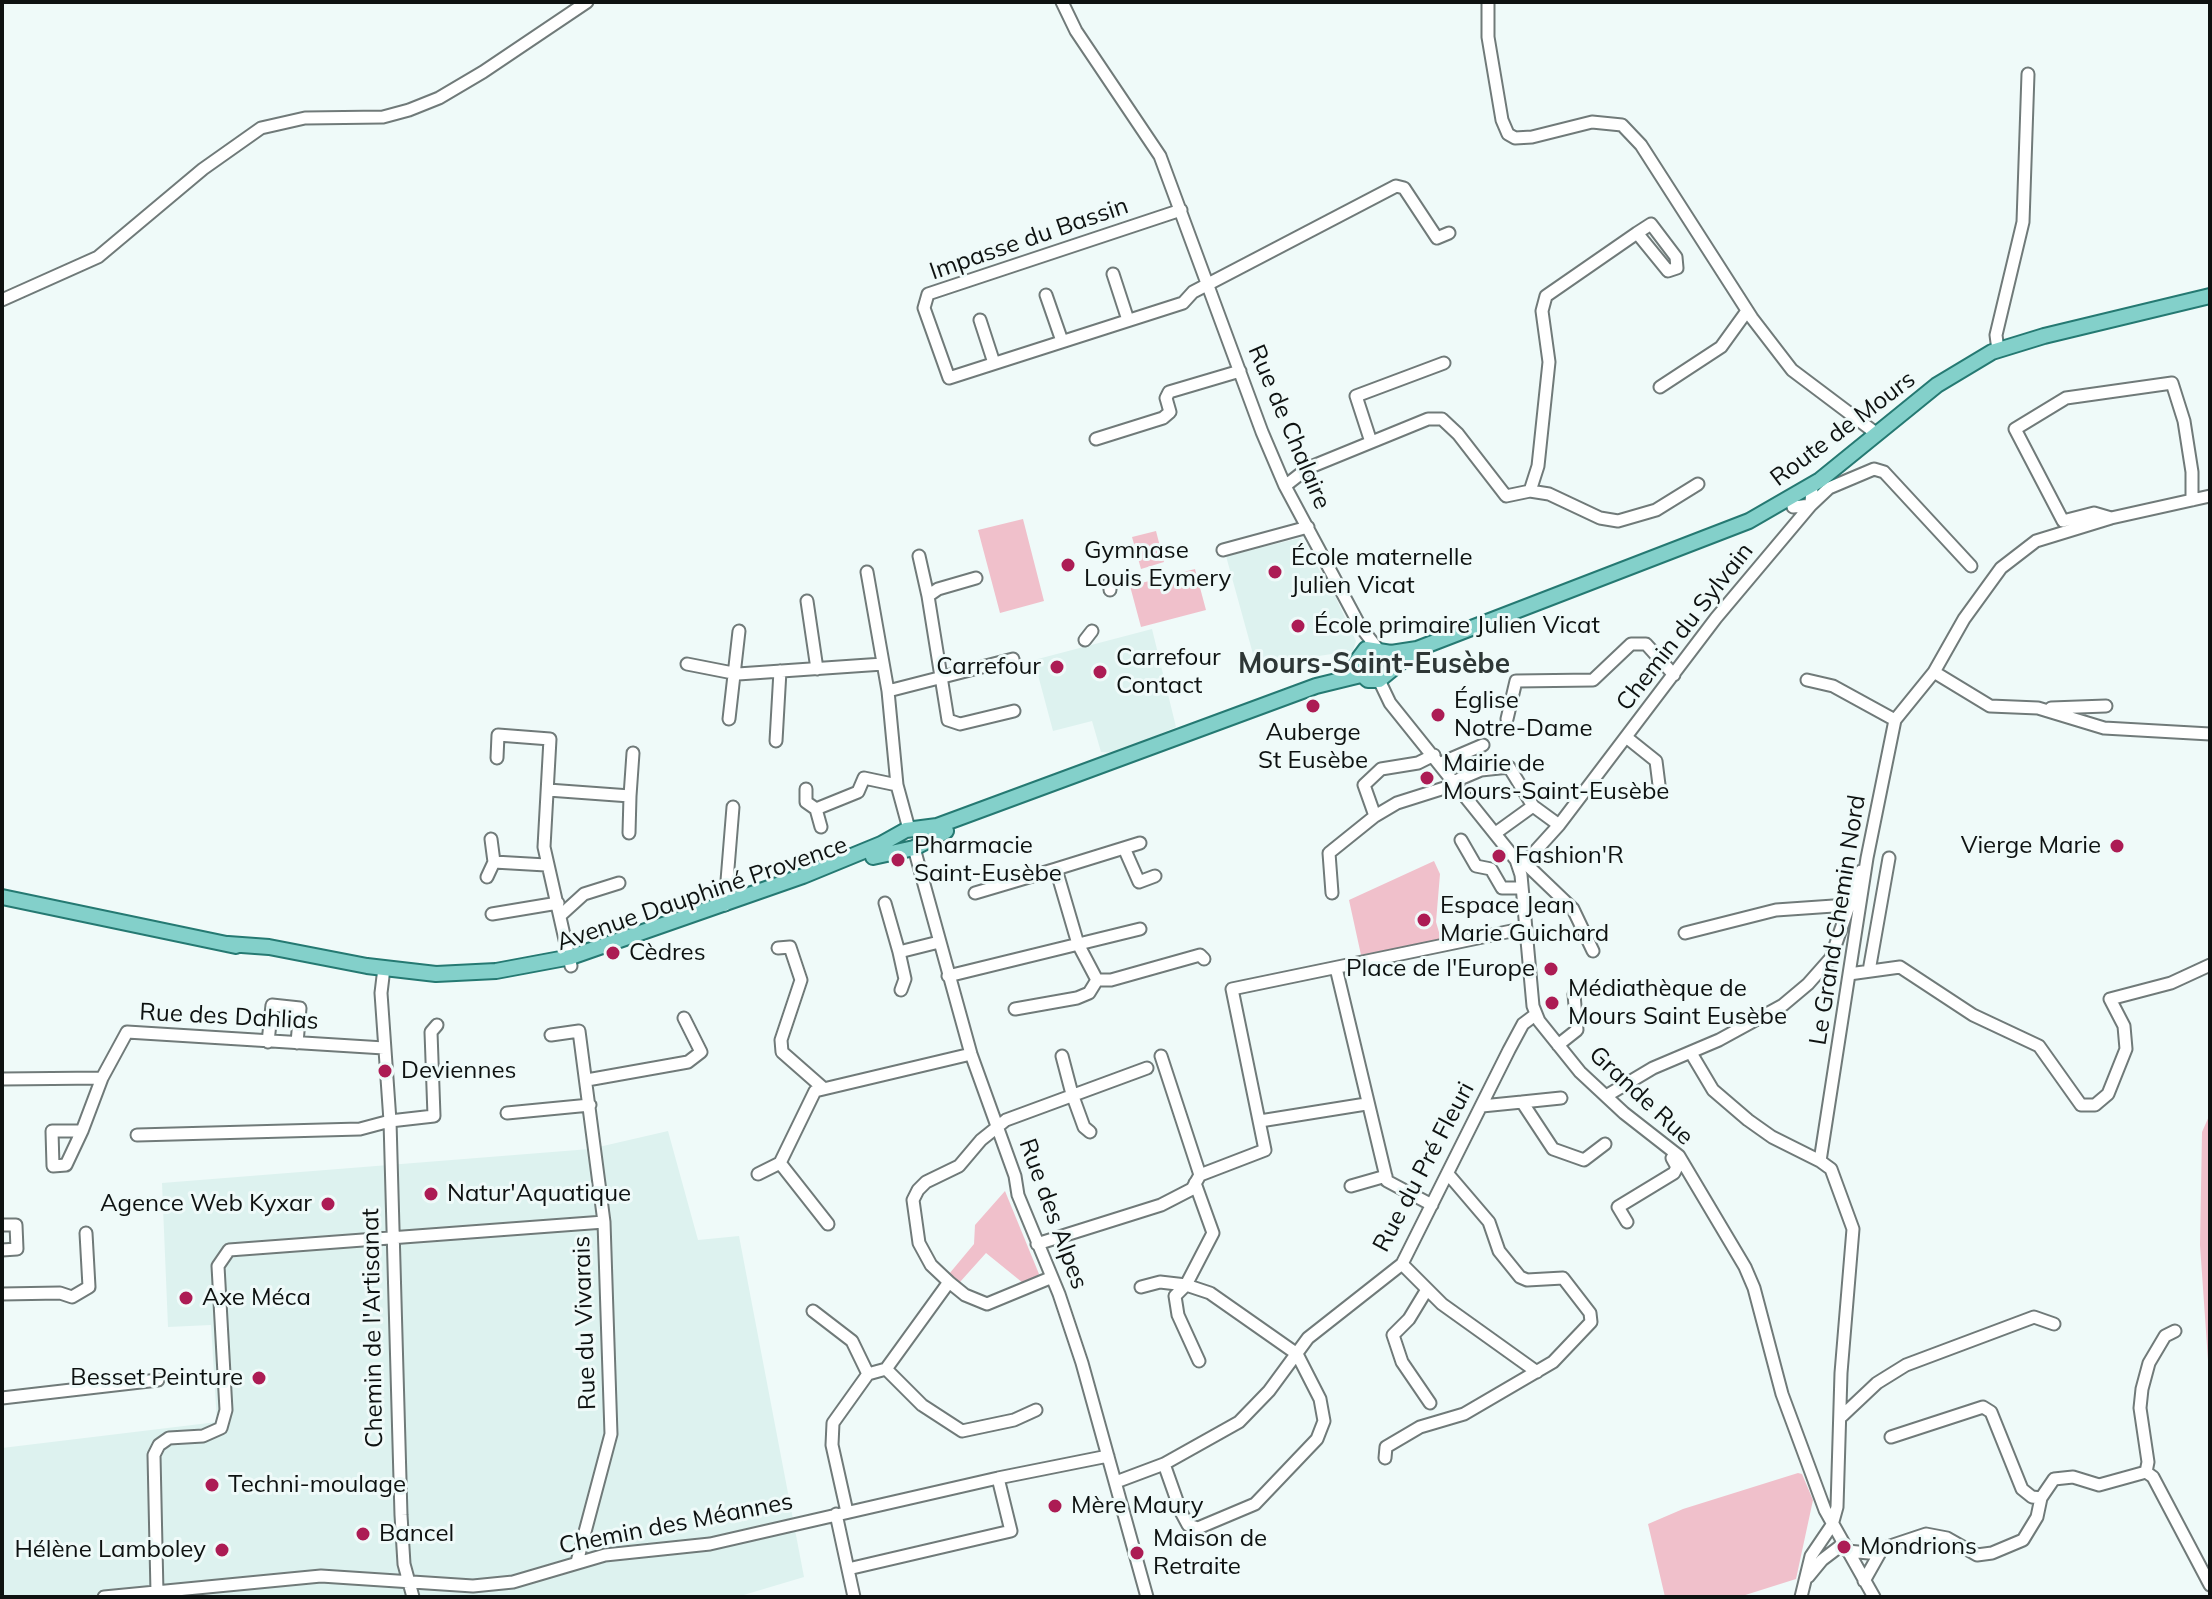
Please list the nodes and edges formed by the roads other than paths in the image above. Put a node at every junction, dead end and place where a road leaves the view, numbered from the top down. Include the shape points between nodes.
1 (587, 2) edge
2 (1062, 2) edge
3 (1488, 2) edge
4 (2028, 74) dead end
5 (1181, 210) junction
6 (1449, 233) dead end
7 (1637, 233) dead end
8 (1113, 274) dead end
9 (1207, 286) junction
10 (1046, 295) dead end
11 (2210, 296) edge
12 (2, 300) edge
13 (1747, 311) junction
14 (980, 320) dead end
15 (1128, 320) junction
16 (1062, 341) junction
17 (1998, 350) junction
18 (994, 363) junction
19 (1444, 363) dead end
20 (1240, 371) junction
21 (1660, 387) dead end
22 (1877, 434) junction
23 (1096, 439) dead end
24 (1371, 442) junction
25 (1698, 484) dead end
26 (1820, 484) junction
27 (1285, 486) junction
28 (1530, 491) junction
29 (2210, 496) edge
30 (2192, 500) junction
31 (1788, 505) junction
32 (1811, 505) junction
33 (2111, 518) junction
34 (1799, 522) junction
35 (1308, 527) junction
36 (1223, 550) dead end
37 (919, 556) dead end
38 (1971, 566) dead end
39 (867, 572) dead end
40 (976, 578) dead end
41 (928, 596) junction
42 (807, 601) dead end
43 (1360, 626) junction
44 (739, 631) dead end
45 (1417, 649) junction
46 (1381, 650) junction
47 (1013, 659) dead end
48 (1360, 663) junction
49 (687, 664) dead end
50 (883, 664) junction
51 (817, 669) junction
52 (780, 671) junction
53 (1934, 672) junction
54 (733, 673) junction
55 (1384, 674) junction
56 (1674, 675) junction
57 (940, 679) junction
58 (1807, 680) dead end
59 (888, 691) junction
60 (2106, 706) dead end
61 (2038, 708) junction
62 (1014, 711) dead end
63 (729, 719) dead end
64 (1507, 719) dead end
65 (1895, 720) junction
66 (2210, 734) edge
67 (1626, 737) junction
68 (776, 741) dead end
69 (1483, 745) dead end
70 (633, 753) dead end
71 (497, 758) dead end
72 (1438, 759) junction
73 (1456, 782) junction
74 (897, 785) junction
75 (1659, 785) dead end
76 (806, 789) dead end
77 (548, 790) junction
78 (630, 796) junction
79 (1533, 806) junction
80 (733, 807) dead end
81 (816, 809) junction
82 (1375, 816) junction
83 (1559, 825) junction
84 (821, 827) dead end
85 (1497, 832) junction
86 (629, 833) dead end
87 (491, 839) dead end
88 (911, 839) junction
89 (1461, 840) dead end
90 (1140, 843) dead end
91 (1124, 848) junction
92 (1889, 858) dead end
93 (494, 862) junction
94 (546, 865) junction
95 (1866, 865) junction
96 (1523, 866) junction
97 (1056, 869) junction
98 (1155, 876) dead end
99 (487, 877) dead end
100 (619, 883) dead end
101 (1522, 888) junction
102 (975, 893) dead end
103 (1332, 893) dead end
104 (2, 897) edge
105 (885, 903) dead end
106 (725, 905) junction
107 (1848, 905) junction
108 (560, 908) junction
109 (492, 914) dead end
110 (1526, 928) junction
111 (1140, 929) dead end
112 (1685, 933) dead end
113 (939, 942) junction
114 (1078, 944) junction
115 (778, 948) dead end
116 (1593, 951) dead end
117 (899, 952) junction
118 (1204, 959) dead end
119 (571, 962) junction
120 (2210, 965) edge
121 (1336, 968) junction
122 (1869, 971) junction
123 (383, 972) junction
124 (1849, 974) junction
125 (948, 976) junction
126 (1097, 980) junction
127 (901, 990) dead end
128 (1574, 994) dead end
129 (1015, 1009) dead end
130 (1535, 1015) junction
131 (684, 1018) dead end
132 (437, 1025) dead end
133 (551, 1035) dead end
134 (268, 1042) junction
135 (297, 1043) junction
136 (1558, 1045) junction
137 (384, 1048) junction
138 (1691, 1053) junction
139 (971, 1054) junction
140 (1062, 1056) dead end
141 (1161, 1056) dead end
142 (1147, 1068) dead end
143 (102, 1078) junction
144 (2, 1079) edge
145 (587, 1080) junction
146 (823, 1088) junction
147 (1072, 1094) junction
148 (1606, 1096) junction
149 (1561, 1098) dead end
150 (1522, 1102) junction
151 (1366, 1104) junction
152 (590, 1105) junction
153 (1482, 1106) junction
154 (507, 1113) dead end
155 (390, 1121) junction
156 (1260, 1121) junction
157 (996, 1126) junction
158 (82, 1131) dead end
159 (1090, 1132) dead end
160 (137, 1135) dead end
161 (1605, 1144) dead end
162 (1664, 1144) junction
163 (1820, 1161) junction
164 (780, 1163) junction
165 (758, 1174) dead end
166 (1448, 1174) junction
167 (1386, 1176) junction
168 (1198, 1179) junction
169 (1351, 1186) dead end
170 (1432, 1205) junction
171 (604, 1222) junction
172 (1627, 1222) dead end
173 (828, 1224) dead end
174 (2, 1225) edge
175 (86, 1233) dead end
176 (393, 1235) junction
177 (1037, 1244) junction
178 (2, 1250) edge
179 (1402, 1264) junction
180 (1050, 1278) junction
181 (949, 1282) junction
182 (1186, 1285) junction
183 (1141, 1287) dead end
184 (1426, 1291) junction
185 (2, 1294) edge
186 (813, 1311) dead end
187 (2054, 1324) dead end
188 (2175, 1331) dead end
189 (1297, 1354) junction
190 (1199, 1361) dead end
191 (886, 1369) junction
192 (1537, 1372) junction
193 (868, 1374) junction
194 (158, 1380) dead end
195 (2, 1398) edge
196 (1430, 1403) dead end
197 (1036, 1410) dead end
198 (1842, 1416) junction
199 (1891, 1437) dead end
200 (1108, 1456) junction
201 (1385, 1458) dead end
202 (1164, 1464) junction
203 (2146, 1472) junction
204 (998, 1478) junction
205 (1116, 1482) junction
206 (2041, 1498) junction
207 (842, 1513) junction
208 (1832, 1525) junction
209 (1845, 1547) junction
210 (1882, 1549) junction
211 (577, 1562) junction
212 (848, 1569) junction
213 (1805, 1581) junction
214 (1864, 1581) junction
215 (407, 1583) junction
216 (2210, 1585) edge
217 (157, 1593) junction
218 (104, 1597) edge
219 (413, 1597) edge
220 (854, 1597) edge
221 (1147, 1597) edge
222 (1801, 1597) edge
223 (1874, 1597) edge

1 - 12 street via 429,102 383,117 305,118 261,128 98,257
2 - 5 street, Rue de Chalaire via 1076,31 1151,138
3 - 13 street via 1488,37 1508,134 1532,137 1592,122 1622,125 1641,145
4 - 17 street via 2023,222 1996,335
5 - 9 street, Rue de Chalaire
5 - 18 street, Impasse du Bassin via 928,294 924,308 949,378
6 - 9 street via 1437,238 1404,188 1396,186
7 - 28 street via 1546,296 1542,311 1549,362 1538,466
8 - 15 street
9 - 15 street via 1183,303
9 - 20 street, Rue de Chalaire
10 - 16 street
11 - 17 main road, Route de Mours
13 - 21 street via 1721,347
13 - 22 street via 1792,370
14 - 18 street
15 - 16 street
16 - 18 street
17 - 22 main road, Route de Mours via 1937,385
19 - 24 street via 1356,396
20 - 23 street via 1169,392 1170,412 1163,418
20 - 27 street, Rue de Chalaire
22 - 26 main road, Route de Mours
24 - 27 street via 1308,468
24 - 28 street via 1428,419 1442,419 1506,496
25 - 28 street via 1656,510 1618,521
26 - 31 main road, Route de Mours
26 - 32 street
26 - 38 street via 1874,469 1884,472
27 - 35 street, Rue de Chalaire
29 - 30 street, Le Grand Chemin Nord
30 - 33 street, Le Grand Chemin Nord
30 - 33 street via 2184,421 2172,383 2066,398 2015,429 2063,521 2094,513
31 - 32 street
31 - 34 street
31 - 45 main road, Route de Mours
32 - 34 street, Chemin du Sylvain
33 - 53 street, Le Grand Chemin Nord via 2036,541 2001,568
34 - 56 street, Chemin du Sylvain
35 - 36 street
35 - 43 street, Rue de Chalaire
37 - 41 street
39 - 50 street, Rue des Alpes
40 - 41 street
41 - 57 street
42 - 51 street
43 - 46 street, Rue de Chalaire
43 - 48 street, Rue de Chalaire
44 - 54 street
45 - 46 main road, Route de Mours
45 - 55 main road, Route de Mours
46 - 48 main road, Route de Mours
46 - 55 main road
47 - 57 street
48 - 55 main road
48 - 88 main road, Avenue Dauphiné Provence via 1316,686
49 - 54 street
50 - 51 street
50 - 59 street, Rue des Alpes
51 - 52 street
52 - 54 street
52 - 68 street
53 - 61 street via 1990,706
53 - 65 street, Le Grand Chemin Nord
54 - 63 street
55 - 72 street via 1390,703
56 - 64 street via 1646,644 1631,644 1593,680 1516,681
56 - 67 street, Chemin du Sylvain
57 - 59 street
57 - 62 street via 948,720 960,724
58 - 65 street via 1833,686
59 - 74 street, Rue des Alpes
60 - 61 street
61 - 66 street via 2104,728
65 - 95 street, Le Grand Chemin Nord
67 - 75 street via 1656,761
67 - 83 street, Chemin du Sylvain
69 - 72 street
70 - 78 street
71 - 77 street via 498,735 550,739
72 - 73 street
72 - 82 street via 1381,769 1364,785
73 - 79 street via 1481,770 1509,767
73 - 82 street
73 - 85 street
74 - 81 street via 864,778 858,792
74 - 88 street, Rue des Alpes
76 - 81 street via 806,802
77 - 78 street
77 - 94 street
78 - 86 street
79 - 83 street
79 - 85 street
80 - 106 street
81 - 84 street
82 - 103 street via 1329,853
83 - 96 street, Chemin du Sylvain
85 - 96 street
87 - 93 street
88 - 106 main road, Avenue Dauphiné Provence
88 - 113 street, Rue des Alpes
88 - 119 main road, Avenue Dauphiné Provence via 737,910
89 - 101 street via 1476,866 1491,869 1502,888
90 - 91 street
91 - 97 street
91 - 98 street via 1139,882
92 - 122 street
93 - 94 street
93 - 99 street
94 - 108 street
95 - 107 street
95 - 124 street, Le Grand Chemin Nord
96 - 101 street
96 - 116 street via 1573,909
97 - 102 street
97 - 114 street
100 - 108 street
101 - 110 street
104 - 123 main road, Avenue Dauphiné Provence
105 - 117 street
106 - 119 main road, Avenue Dauphiné Provence
107 - 112 street via 1776,910
107 - 138 street via 1831,958 1808,984 1783,1005
108 - 109 street
108 - 119 street
110 - 121 street
110 - 130 street
111 - 114 street
113 - 117 street
113 - 125 street, Rue des Alpes
114 - 125 street
114 - 126 street
115 - 146 street via 790,947 801,980 781,1040 782,1052
117 - 127 street via 905,979
118 - 126 street via 1200,955
119 - 123 main road, Avenue Dauphiné Provence via 463,981
120 - 122 street via 2171,983 2110,999 2124,1026 2126,1049 2108,1094 2095,1105 2081,1105 2039,1046 1973,1015 1900,967
121 - 151 street
121 - 156 street via 1232,989
122 - 124 street
123 - 137 street, Chemin de l'Artisanat
124 - 163 street, Le Grand Chemin Nord
125 - 139 street, Rue des Alpes
126 - 129 street via 1089,993 1077,998
128 - 136 street via 1577,1030
130 - 136 street, Grande Rue
130 - 153 street, Rue du Pré Fleuri via 1523,1024
131 - 145 street via 701,1052 688,1062
132 - 155 street via 431,1032 434,1116
133 - 145 street, Rue du Vivarais via 579,1031
134 - 135 street, Rue des Dahlias
134 - 135 street via 272,1005 300,1008
134 - 143 street, Rue des Dahlias via 127,1032
135 - 137 street, Rue des Dahlias
136 - 148 street, Grande Rue
137 - 155 street, Chemin de l'Artisanat
138 - 148 street
138 - 163 street via 1713,1090 1748,1120
139 - 146 street
139 - 157 street, Rue des Alpes
140 - 147 street
141 - 168 street
142 - 147 street
143 - 144 street
143 - 158 street
145 - 152 street, Rue du Vivarais
146 - 164 street via 806,1104
147 - 157 street
147 - 159 street
148 - 162 street, Grande Rue
149 - 150 street
150 - 153 street
150 - 161 street via 1553,1149 1584,1160
151 - 156 street
151 - 167 street
152 - 154 street
152 - 171 street, Rue du Vivarais
153 - 166 street, Rue du Pré Fleuri
155 - 160 street via 360,1129
155 - 176 street, Chemin de l'Artisanat
156 - 168 street via 1265,1150
157 - 177 street, Rue des Alpes
157 - 181 street via 959,1166 926,1182 913,1200 919,1243
162 - 172 street via 1676,1171 1618,1207
162 - 208 street, Grande Rue via 1679,1156 1754,1288 1782,1394
163 - 198 street via 1831,1169 1853,1229
164 - 165 street
164 - 173 street
166 - 170 street, Rue du Pré Fleuri
166 - 192 street via 1489,1222 1499,1251 1520,1277 1563,1278 1590,1313 1589,1326
167 - 169 street
167 - 170 street
168 - 177 street via 1192,1189 1161,1205
168 - 182 street via 1213,1233
170 - 179 street, Rue du Pré Fleuri
171 - 176 street
171 - 211 street, Rue du Vivarais via 611,1434
174 - 178 street via 16,1225 17,1249
175 - 185 street via 89,1287 72,1297
176 - 215 street, Chemin de l'Artisanat
176 - 217 street via 229,1250 218,1266 226,1410 221,1428 203,1436 169,1438 154,1455
177 - 180 street, Rue des Alpes
179 - 184 street
179 - 189 street, Rue du Pré Fleuri via 1329,1319
180 - 181 street via 987,1304
180 - 200 street, Rue des Alpes via 1078,1350
181 - 191 street
182 - 183 street via 1160,1282
182 - 189 street via 1210,1293
182 - 190 street via 1175,1296
184 - 192 street
184 - 196 street via 1393,1335 1402,1362
186 - 193 street via 852,1341
187 - 198 street via 2034,1317 1906,1365
188 - 203 street via 2165,1336 2149,1363 2142,1389
189 - 202 street, Rue du Pré Fleuri via 1239,1422
189 - 202 street via 1320,1399 1322,1431 1255,1504 1198,1528 1188,1525
191 - 193 street
191 - 197 street via 922,1405 962,1431
192 - 201 street via 1464,1414 1420,1427 1386,1447
193 - 207 street via 831,1433
194 - 195 street
198 - 208 street
199 - 206 street via 1983,1407 1991,1412 2022,1489
200 - 204 street, Chemin des Méannes
200 - 205 street, Rue des Alpes
202 - 205 street, Rue du Pré Fleuri
203 - 206 street via 2099,1485 2061,1476
203 - 216 street
204 - 207 street, Chemin des Méannes
204 - 212 street via 1011,1531
205 - 221 street, Rue des Alpes
206 - 210 street via 2023,1540 2005,1549 1977,1555 1947,1538 1926,1534
207 - 211 street, Chemin des Méannes via 710,1544
207 - 212 street
208 - 209 street, Grande Rue
208 - 213 street via 1811,1556
209 - 210 street via 1869,1553
209 - 213 street via 1822,1560
209 - 214 street, Grande Rue
210 - 214 street
211 - 215 street, Chemin des Méannes via 513,1582
212 - 220 street
213 - 222 street
214 - 223 street, Grande Rue
215 - 217 street, Chemin des Méannes via 321,1576
215 - 219 street, Chemin de l'Artisanat
217 - 218 street, Chemin des Méannes

